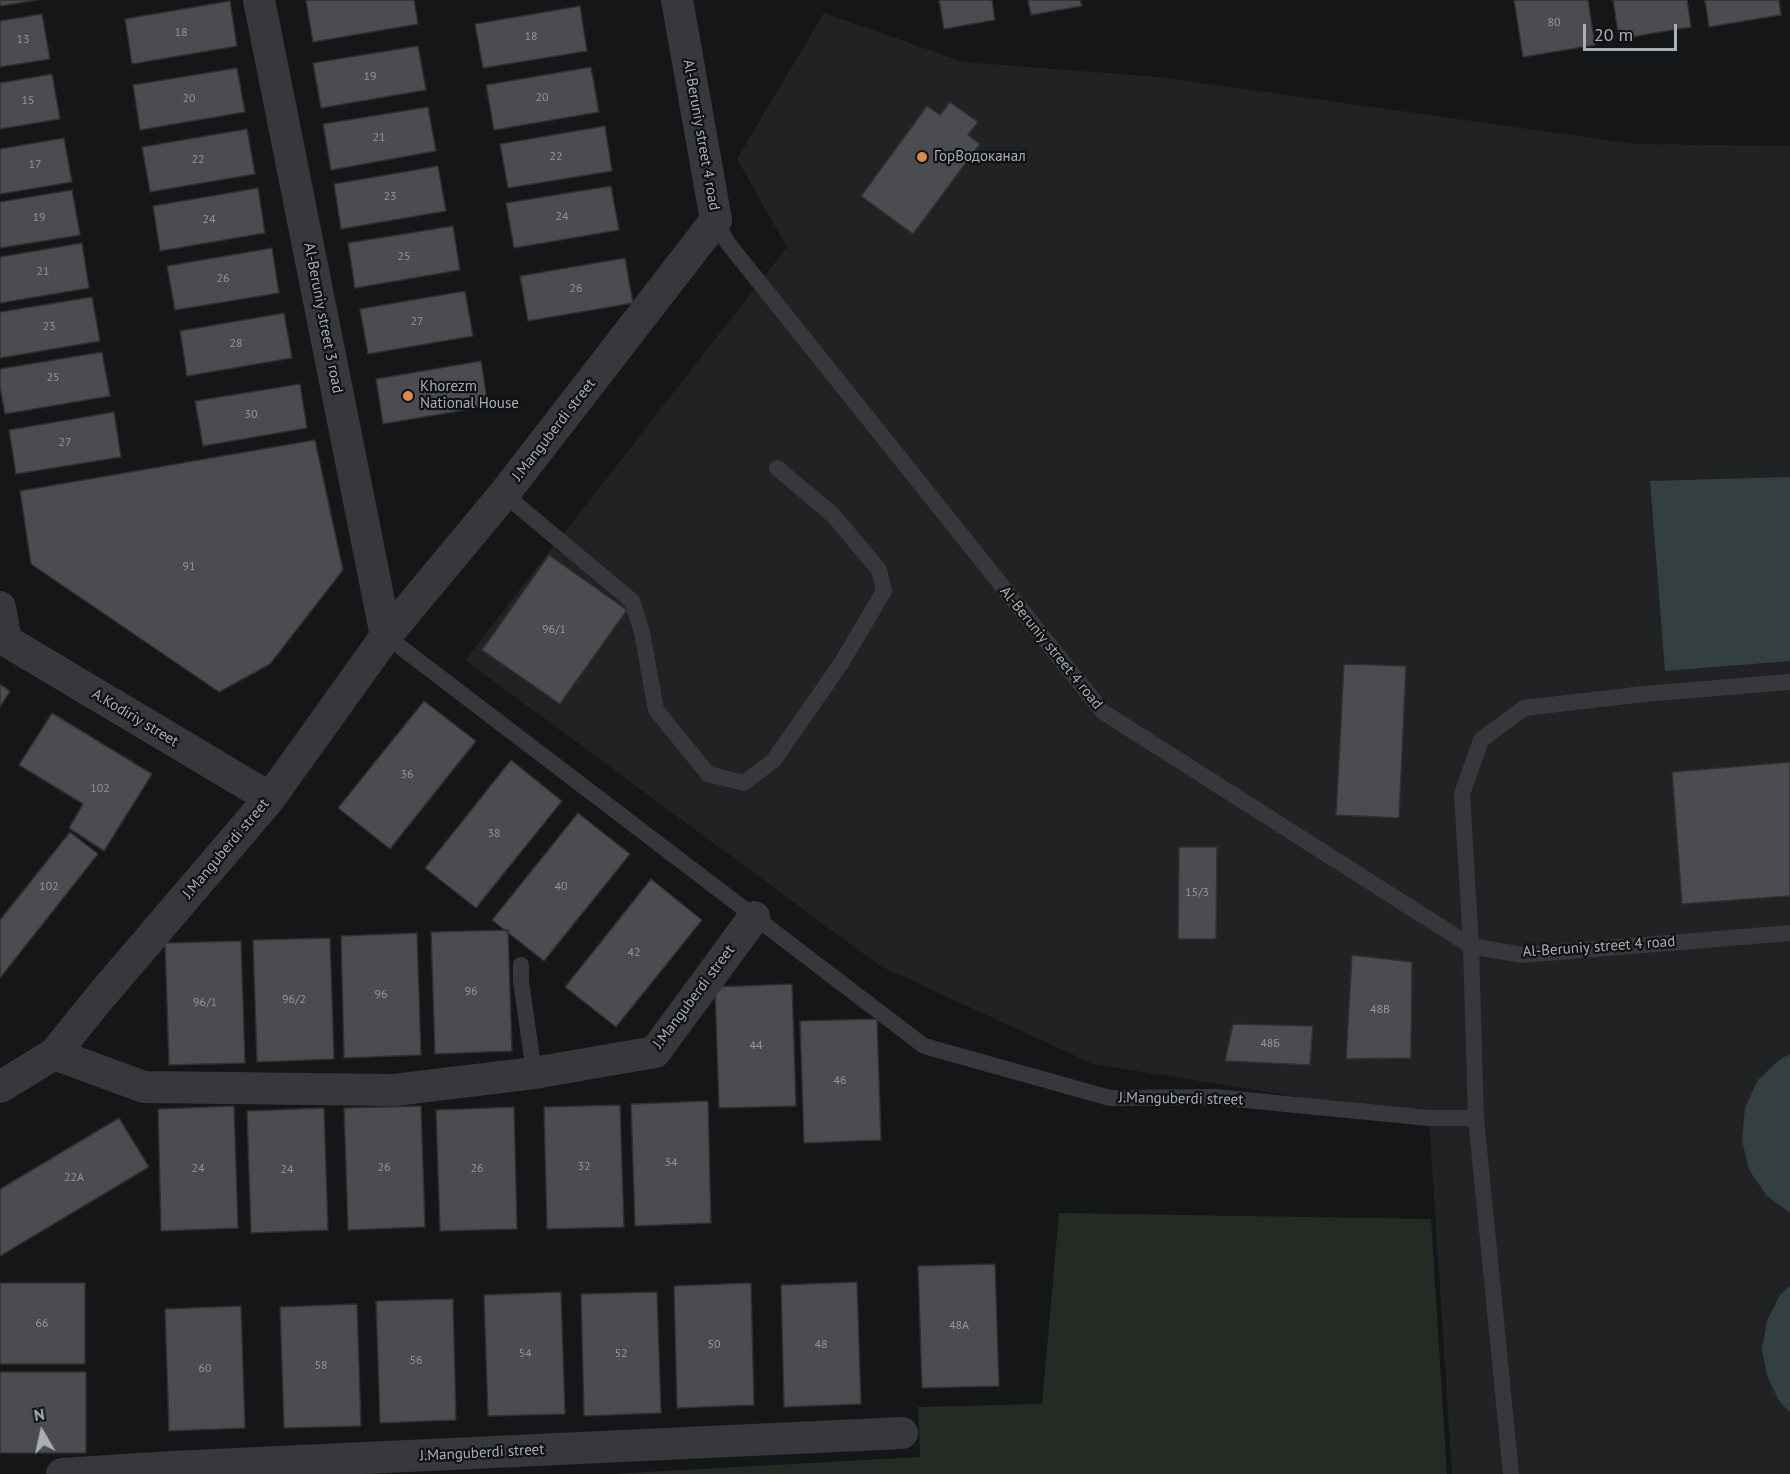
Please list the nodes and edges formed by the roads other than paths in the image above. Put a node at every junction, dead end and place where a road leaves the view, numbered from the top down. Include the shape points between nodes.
1 (260, 0) edge
2 (677, 0) edge
3 (716, 220) junction
4 (777, 468) dead end
5 (504, 494) junction
6 (0, 607) edge
7 (386, 636) junction
8 (3, 639) edge
9 (1790, 682) edge
10 (270, 798) junction
11 (754, 917) junction
12 (1790, 933) edge
13 (1471, 946) junction
14 (521, 965) dead end
15 (54, 1054) junction
16 (534, 1073) junction
17 (0, 1087) edge
18 (1476, 1118) junction
19 (902, 1433) dead end
20 (62, 1474) edge
21 (1511, 1474) edge

1 - 7 street, Al-Beruniy street 3 road
2 - 3 street, Al-Beruniy street 4 road
3 - 5 street, J.Manguberdi street
3 - 13 lane, Al-Beruniy street 4 road via 727,242 1103,712
4 - 5 lane via 833,515 879,570 884,591 842,662 774,760 744,783 708,774 656,710 633,601
5 - 7 street, J.Manguberdi street
6 - 8 street
7 - 10 street, J.Manguberdi street
7 - 11 lane, J.Manguberdi street
8 - 10 street, A.Kodiriy street
9 - 13 lane via 1524,708 1482,740 1462,794
10 - 15 street, J.Manguberdi street
11 - 16 street, J.Manguberdi street via 655,1052
11 - 18 lane, J.Manguberdi street via 924,1046 1110,1098 1215,1097 1429,1118
12 - 13 lane, Al-Beruniy street 4 road via 1522,955
13 - 18 lane
14 - 16 lane
15 - 16 street, J.Manguberdi street via 144,1087 394,1090
15 - 17 street, J.Manguberdi street
18 - 21 lane
19 - 20 street, J.Manguberdi street

